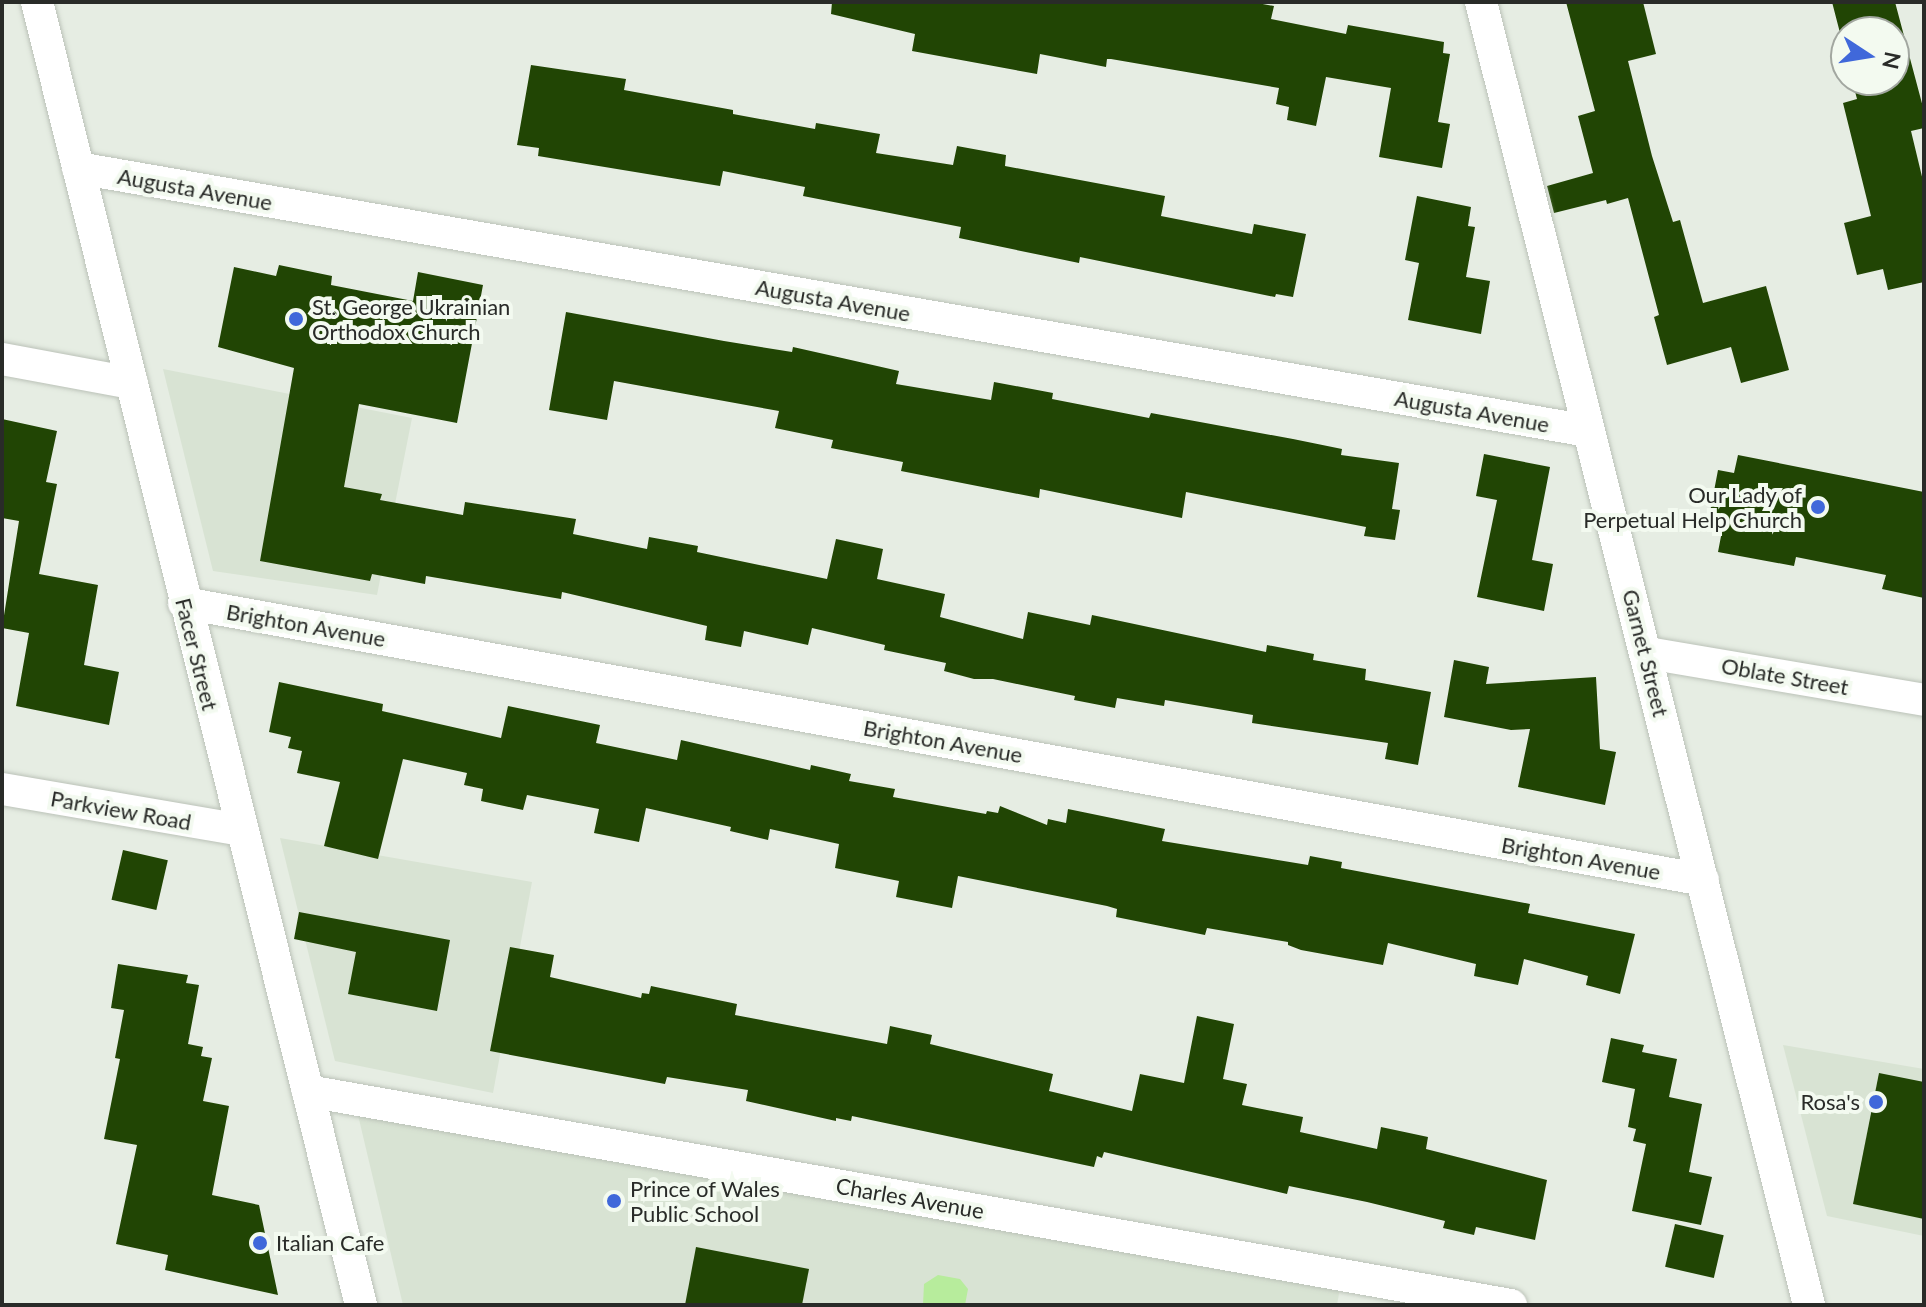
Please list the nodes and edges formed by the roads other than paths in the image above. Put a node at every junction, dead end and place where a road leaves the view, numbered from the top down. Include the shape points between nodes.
1 (37, 2) edge
2 (1480, 2) edge
3 (78, 168) junction
4 (2, 359) edge
5 (132, 383) junction
6 (1588, 431) junction
7 (184, 603) junction
8 (1647, 653) junction
9 (1924, 700) edge
10 (2, 789) edge
11 (241, 830) junction
12 (1703, 880) junction
13 (308, 1091) junction
14 (361, 1305) edge
15 (1511, 1305) edge
16 (1809, 1305) edge

1 - 3 street, Facer Street
2 - 6 street, Garnet Street
3 - 5 street, Facer Street
3 - 6 street, Augusta Avenue
4 - 5 street
5 - 7 street, Facer Street
6 - 8 street, Garnet Street
7 - 11 street, Facer Street
7 - 12 street, Brighton Avenue
8 - 9 street, Oblate Street
8 - 12 street, Garnet Street
10 - 11 street, Parkview Road
11 - 13 street, Facer Street
12 - 16 street, Garnet Street
13 - 14 street, Facer Street
13 - 15 street, Charles Avenue

